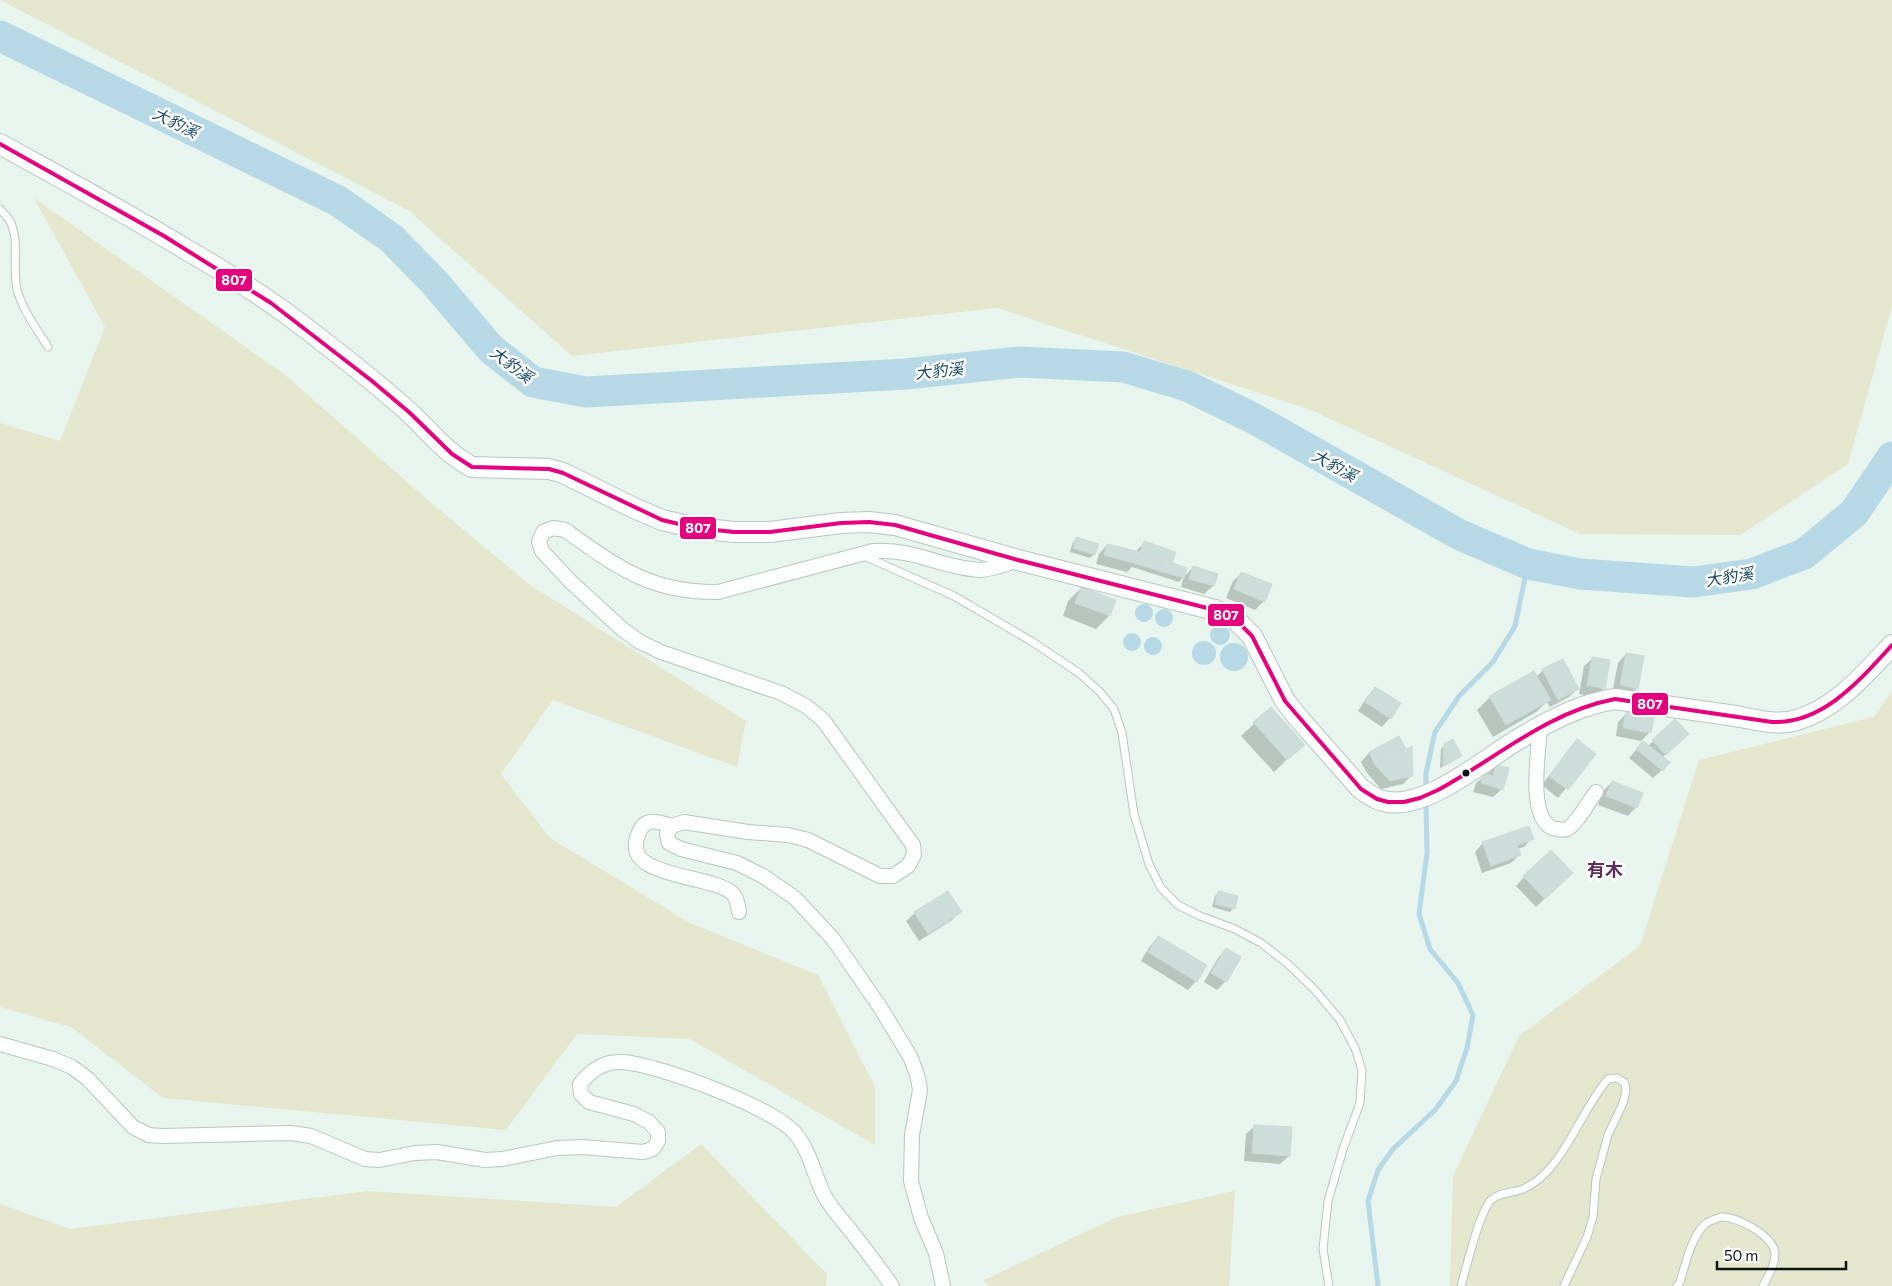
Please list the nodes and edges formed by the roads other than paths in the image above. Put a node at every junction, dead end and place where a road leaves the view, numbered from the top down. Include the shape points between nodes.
1 (0, 144) edge
2 (0, 209) edge
3 (48, 347) dead end
4 (858, 553) junction
5 (1018, 560) junction
6 (1892, 645) edge
7 (1540, 727) junction
8 (1596, 792) dead end
9 (672, 826) junction
10 (739, 912) dead end
11 (0, 1044) edge
12 (892, 1286) edge
13 (943, 1286) edge
14 (1329, 1286) edge
15 (1461, 1286) edge
16 (1564, 1286) edge
17 (1677, 1286) edge
18 (1763, 1286) edge

1 - 5 street via 245,284 360,370 460,461 472,467 563,472 662,520 696,528 770,532 869,522 895,525
2 - 3 lane via 10,220 15,239 17,291
4 - 5 street via 885,550 979,570
4 - 9 street via 718,592 701,592 667,588 626,572 565,530 553,528 543,532 539,542 542,551 570,581 640,642 781,693 806,706 823,720 914,845 914,855 908,866 894,876 880,876 808,840 788,835 684,822
4 - 14 lane via 954,596 1039,646 1099,691 1114,710 1122,733 1134,814 1148,864 1161,888 1178,904 1261,943 1315,990 1340,1020 1362,1070 1360,1103 1328,1201 1323,1249
5 - 7 street via 1214,610 1236,619 1252,636 1285,701 1300,721 1361,789 1373,798 1388,802 1416,800 1454,782
6 - 7 street via 1841,696 1796,721 1771,723 1615,699 1598,701
7 - 8 street via 1536,783 1538,804 1549,826 1567,829
9 - 10 street via 648,821 641,827 636,854 656,868 720,885 738,900
9 - 13 street via 667,834 669,843 737,863 795,898 833,939 911,1058 920,1090 912,1134 911,1181 921,1218 936,1253
11 - 12 street via 53,1059 72,1068 88,1079 133,1127 149,1135 291,1133 311,1136 364,1159 379,1160 436,1152 502,1160 557,1148 643,1152 653,1149 658,1141 658,1132 649,1122 634,1114 589,1102 581,1094 580,1084 588,1074 602,1066 620,1062 647,1067 755,1106 795,1133 824,1195
15 - 16 lane via 1482,1213 1491,1200 1537,1182 1555,1162 1599,1090 1608,1079 1617,1078 1625,1083 1623,1103 1608,1135 1596,1179 1593,1216 1587,1237
17 - 18 lane via 1696,1237 1706,1223 1721,1217 1738,1220 1766,1237 1775,1252 1773,1266

